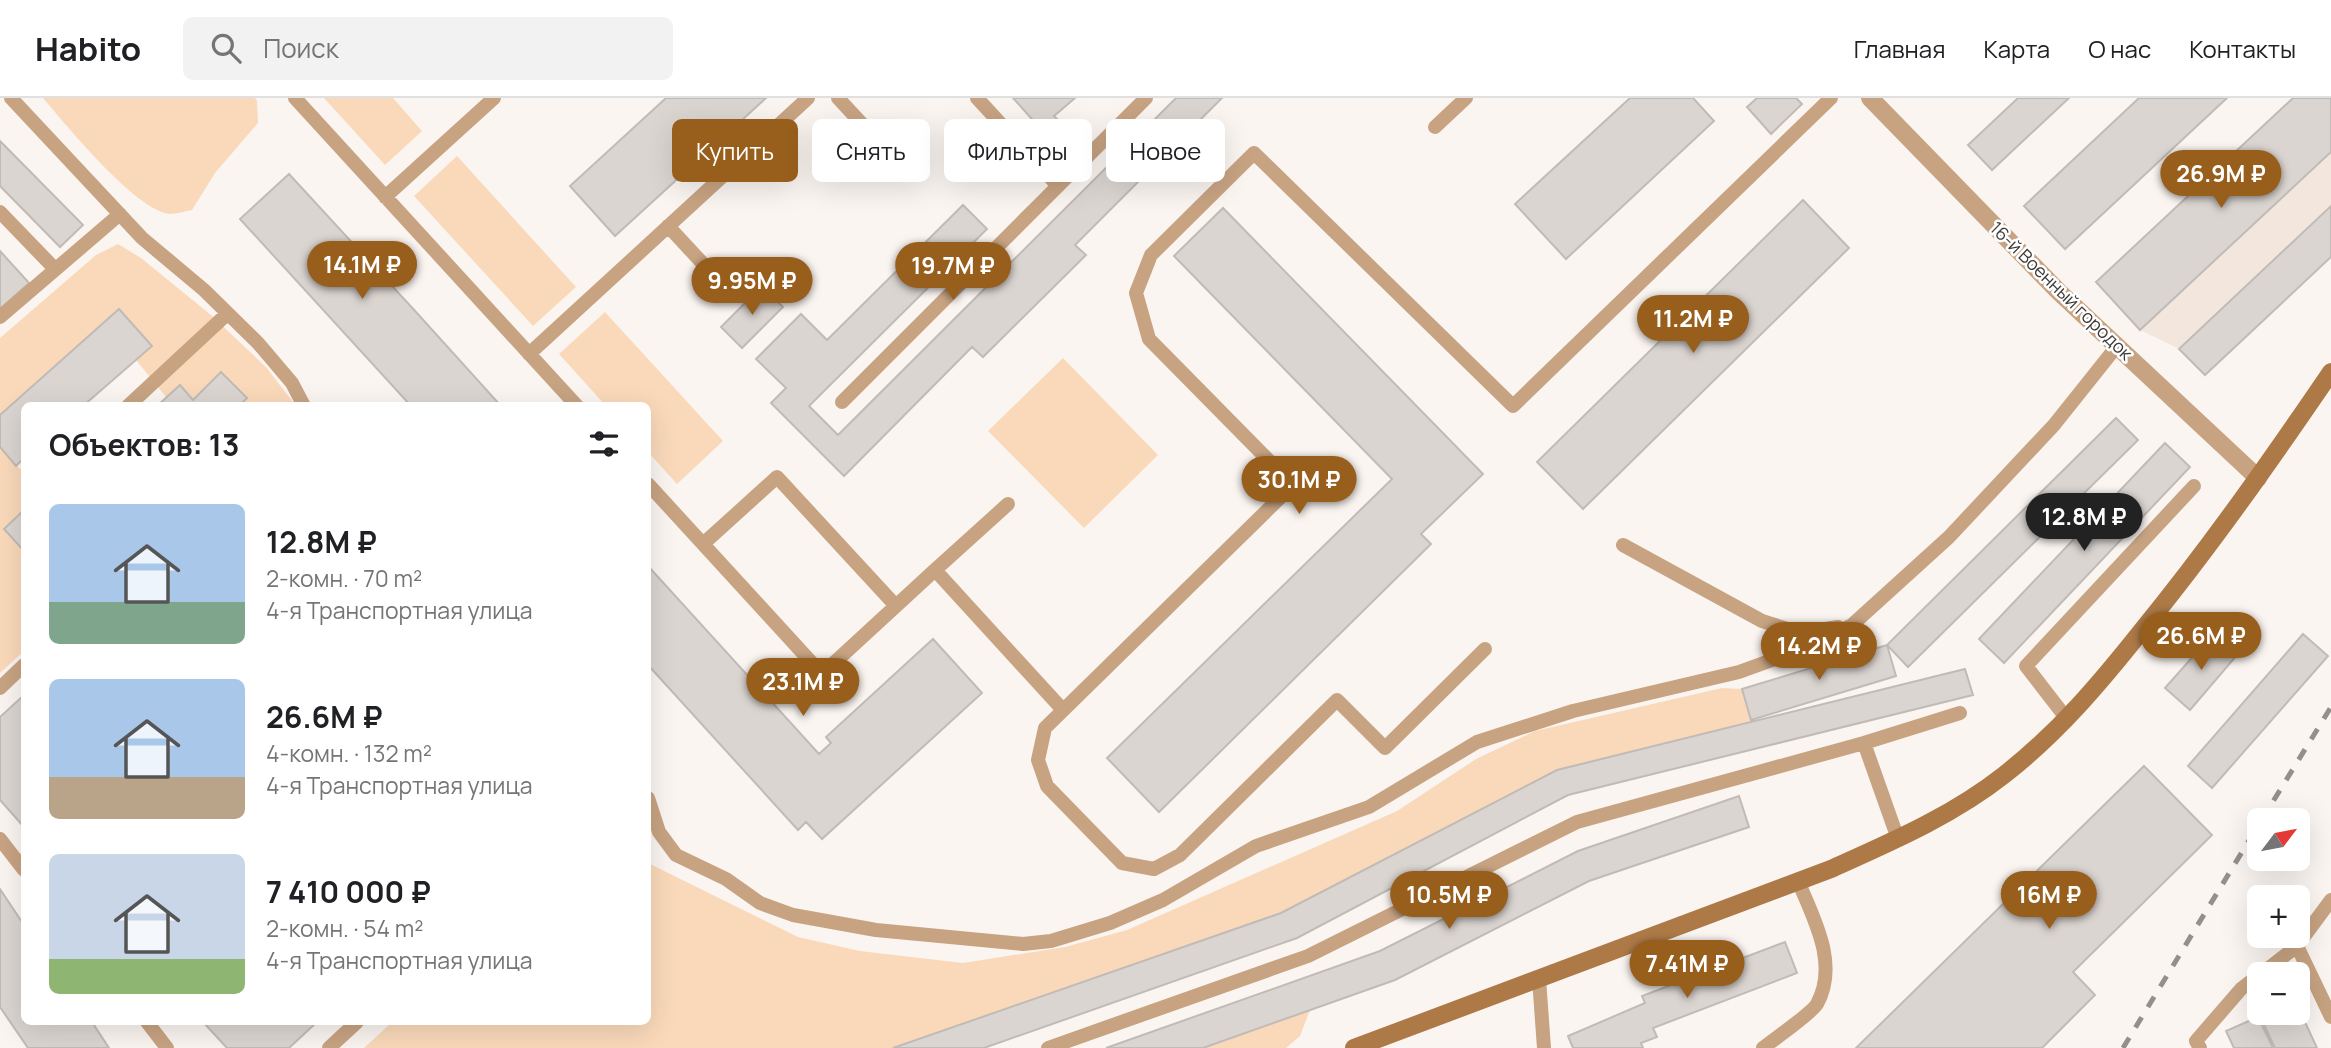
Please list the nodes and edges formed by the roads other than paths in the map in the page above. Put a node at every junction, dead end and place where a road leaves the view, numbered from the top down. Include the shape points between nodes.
1 (11, 98) edge
2 (295, 98) edge
3 (494, 98) edge
4 (808, 98) edge
5 (838, 98) edge
6 (977, 98) edge
7 (1146, 98) edge
8 (1466, 98) edge
9 (1831, 98) edge
10 (1870, 98) edge
11 (857, 119) edge
12 (1435, 127) dead end
13 (1058, 187) junction
14 (385, 197) junction
15 (0, 212) edge
16 (120, 214) junction
17 (668, 226) junction
18 (55, 270) junction
19 (731, 294) dead end
20 (227, 314) junction
21 (0, 317) edge
22 (2117, 346) junction
23 (529, 354) junction
24 (2331, 372) edge
25 (132, 402) edge
26 (302, 402) edge
27 (572, 402) edge
28 (842, 402) dead end
29 (2258, 478) junction
30 (2194, 486) dead end
31 (651, 487) edge
32 (1008, 504) dead end
33 (703, 544) junction
34 (1623, 545) dead end
35 (935, 570) junction
36 (896, 606) junction
37 (1852, 625) junction
38 (1485, 649) dead end
39 (21, 668) edge
40 (0, 688) edge
41 (1063, 710) junction
42 (1960, 713) dead end
43 (2067, 719) junction
44 (1864, 743) junction
45 (651, 807) edge
46 (0, 839) edge
47 (1898, 839) junction
48 (21, 866) edge
49 (1798, 881) junction
50 (2331, 900) edge
51 (2310, 928) edge
52 (2294, 948) edge
53 (2298, 948) edge
54 (2277, 962) edge
55 (1539, 979) junction
56 (2247, 985) edge
57 (2331, 1017) edge
58 (149, 1025) edge
59 (354, 1025) edge
60 (167, 1048) edge
61 (328, 1048) edge
62 (1048, 1048) edge
63 (1354, 1048) edge
64 (1544, 1048) edge
65 (1763, 1048) edge
66 (2200, 1048) edge

1 - 16 lane
2 - 14 lane
3 - 14 lane
4 - 17 lane
5 - 11 lane
6 - 13 lane
7 - 13 lane
8 - 12 lane
9 - 41 lane via 1513,406 1254,153 1150,255 1136,293 1149,339 1293,485
10 - 22 street, 16-й Военный городок
13 - 28 lane
14 - 23 lane
15 - 18 lane
16 - 18 lane
16 - 20 lane
17 - 19 lane
17 - 23 lane
18 - 21 lane
20 - 25 lane
20 - 26 lane via 258,343
22 - 29 street, 16-й Военный городок
22 - 37 lane via 2054,425 1949,537
23 - 27 lane
24 - 29 main road
29 - 43 main road via 2172,593
30 - 43 lane via 2026,666
31 - 33 lane
32 - 35 lane
33 - 36 lane via 777,477
33 - 36 lane via 822,674
34 - 37 lane via 1762,621 1800,633
35 - 36 lane
35 - 41 lane
37 - 45 lane via 1739,672 1573,711 1477,741 1369,807 1256,846 1163,900 1051,941 1023,944 876,930 793,915 760,903 726,879 676,855 659,831
38 - 41 lane via 1385,748 1338,700 1180,855 1154,869 1122,863 1047,786 1038,760 1045,728
39 - 40 lane
42 - 44 lane
43 - 47 main road via 2003,776
44 - 47 lane
44 - 62 lane via 1577,822 1308,956
46 - 48 lane
47 - 49 main road
49 - 55 main road
49 - 65 lane via 1819,932 1827,971 1816,1006
50 - 51 lane
52 - 54 lane
53 - 57 lane
55 - 63 main road
55 - 64 lane
56 - 66 lane via 2196,1041
58 - 60 lane
59 - 61 lane

